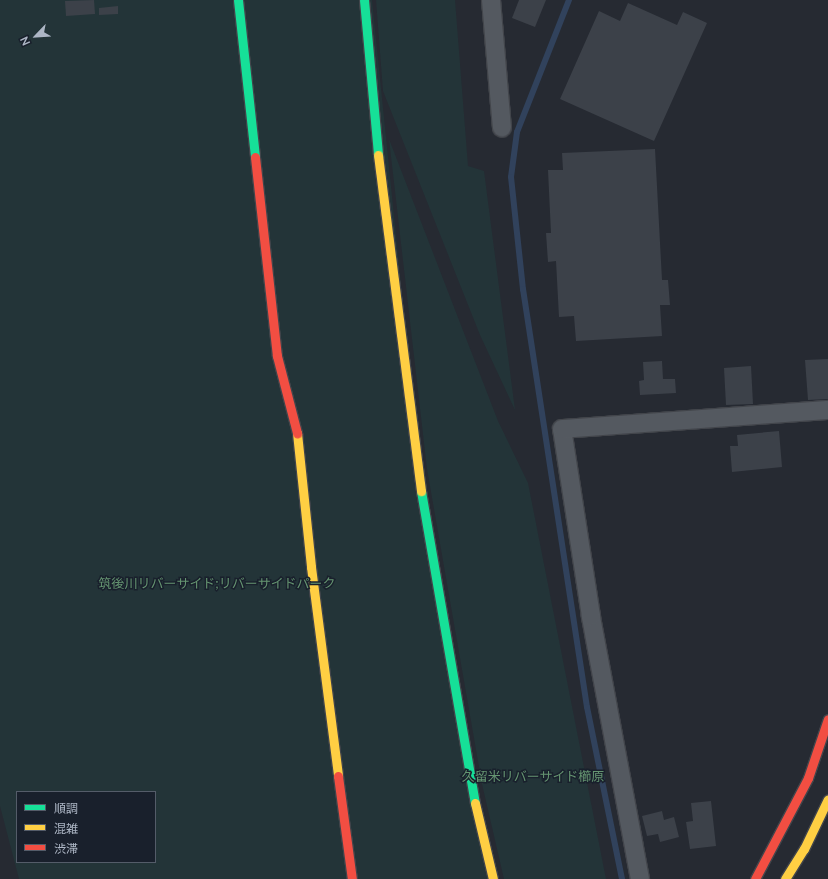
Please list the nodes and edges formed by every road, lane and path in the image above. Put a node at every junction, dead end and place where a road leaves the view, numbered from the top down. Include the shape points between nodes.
1 (238, 0) edge
2 (364, 0) edge
3 (491, 0) edge
4 (502, 128) dead end
5 (828, 410) edge
6 (828, 719) edge
7 (828, 799) edge
8 (352, 879) edge
9 (493, 879) edge
10 (640, 879) edge
11 (755, 879) edge
12 (785, 879) edge

1 - 8 street via 276,356 297,429 311,567
2 - 9 street via 378,156 417,465 472,790
3 - 4 street
5 - 10 street via 562,429 593,631
6 - 11 street via 808,778
7 - 12 street

